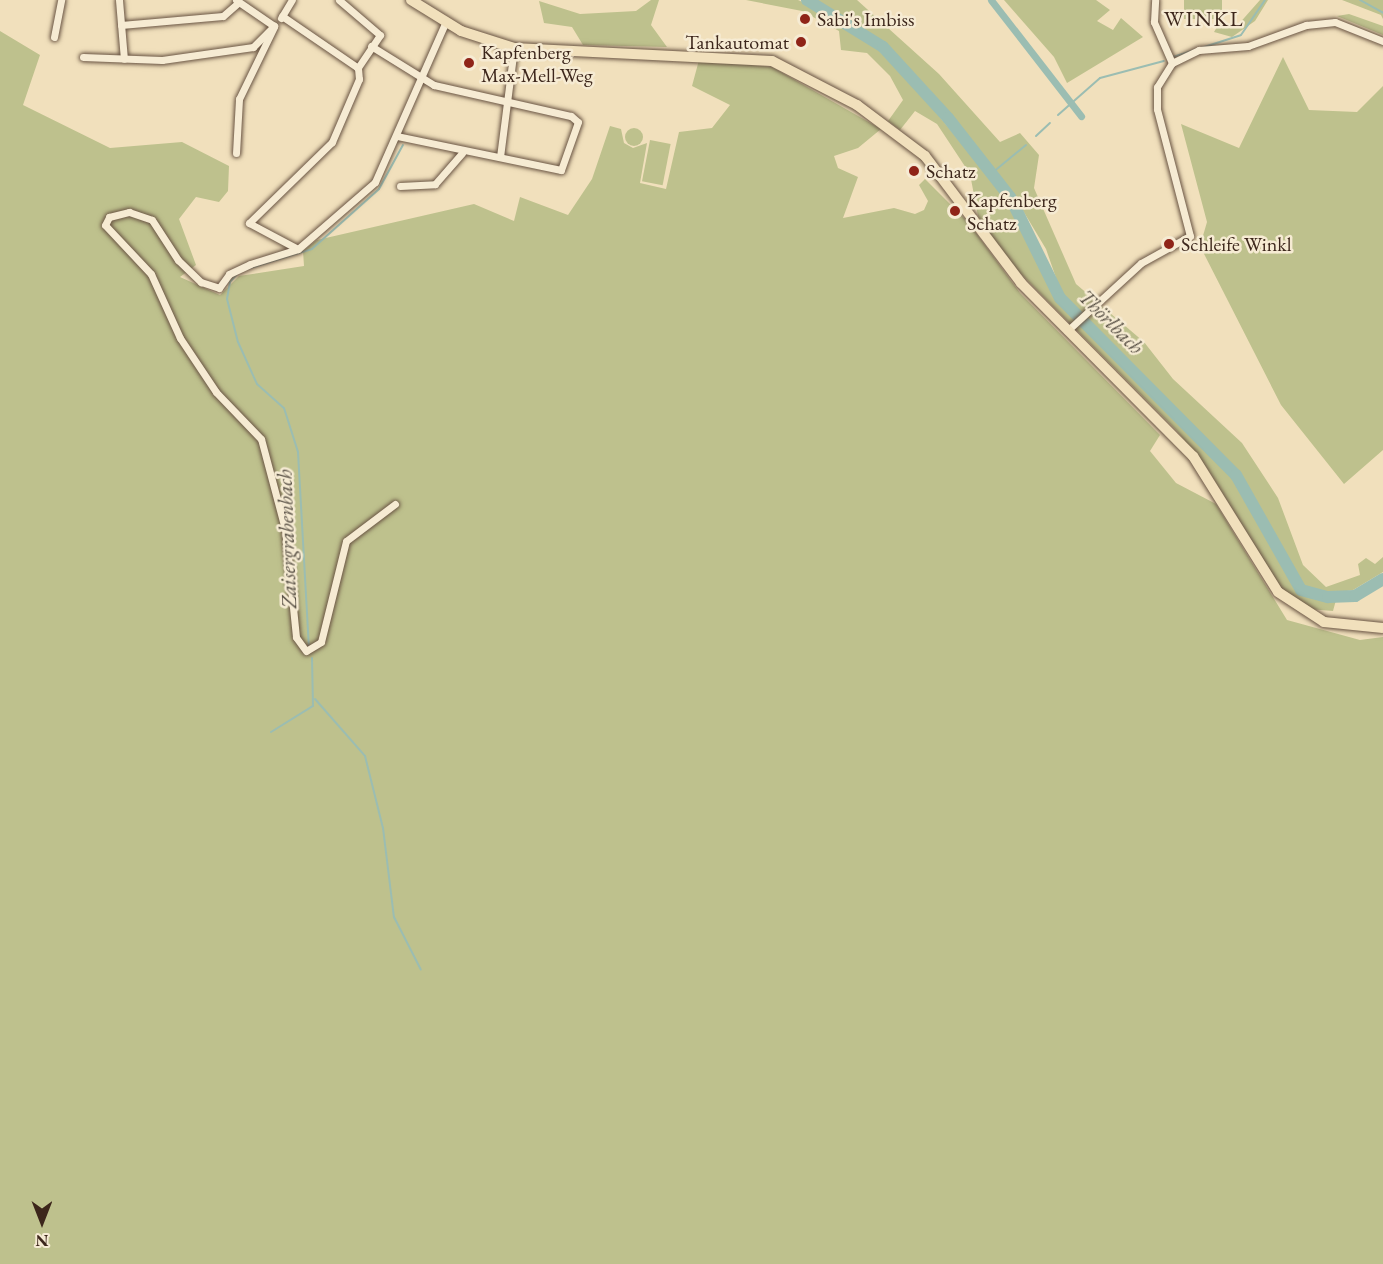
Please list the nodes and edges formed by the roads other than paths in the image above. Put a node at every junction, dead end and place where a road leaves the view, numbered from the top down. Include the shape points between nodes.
1 (61, 0) edge
2 (119, 0) edge
3 (292, 0) edge
4 (339, 0) edge
5 (411, 0) edge
6 (1155, 0) edge
7 (237, 1) edge
8 (282, 16) junction
9 (445, 23) junction
10 (121, 26) junction
11 (274, 26) junction
12 (54, 37) dead end
13 (1383, 42) edge
14 (371, 46) junction
15 (514, 48) junction
16 (83, 57) dead end
17 (124, 59) junction
18 (1172, 63) junction
19 (358, 68) junction
20 (421, 79) junction
21 (508, 102) junction
22 (397, 136) junction
23 (236, 153) dead end
24 (462, 153) junction
25 (500, 157) junction
26 (400, 186) dead end
27 (298, 249) junction
28 (1069, 329) junction
29 (395, 504) dead end
30 (1383, 628) edge

1 - 12 street
2 - 10 street
3 - 8 street
4 - 14 street via 374,25 380,35
5 - 9 main road
6 - 18 street via 1154,22
7 - 10 street via 223,16
7 - 11 street
8 - 11 street
8 - 19 street
9 - 15 main road
9 - 20 street
10 - 17 street
11 - 17 street via 253,47 219,56
11 - 23 street via 268,50 239,99
13 - 18 street via 1335,22 1306,25 1248,46 1198,50
14 - 19 street
14 - 20 street
15 - 21 street
15 - 28 main road via 737,55 772,61 816,80 925,156 1021,283
16 - 17 street
18 - 28 street via 1157,87 1157,109 1188,212 1190,236 1141,263
19 - 27 street via 359,87 346,116 314,163 249,223
20 - 21 street via 463,95
20 - 22 street
21 - 25 street
21 - 25 street via 578,122 564,170
22 - 24 street
22 - 27 street via 375,182
24 - 25 street
24 - 26 street via 435,184
27 - 29 street via 229,274 219,288 201,282 178,260 152,220 129,212 110,217 105,225 151,274 180,338 216,392 261,439 285,529 297,638 306,651 321,642 345,541
28 - 30 main road via 1193,456 1278,592 1324,622

